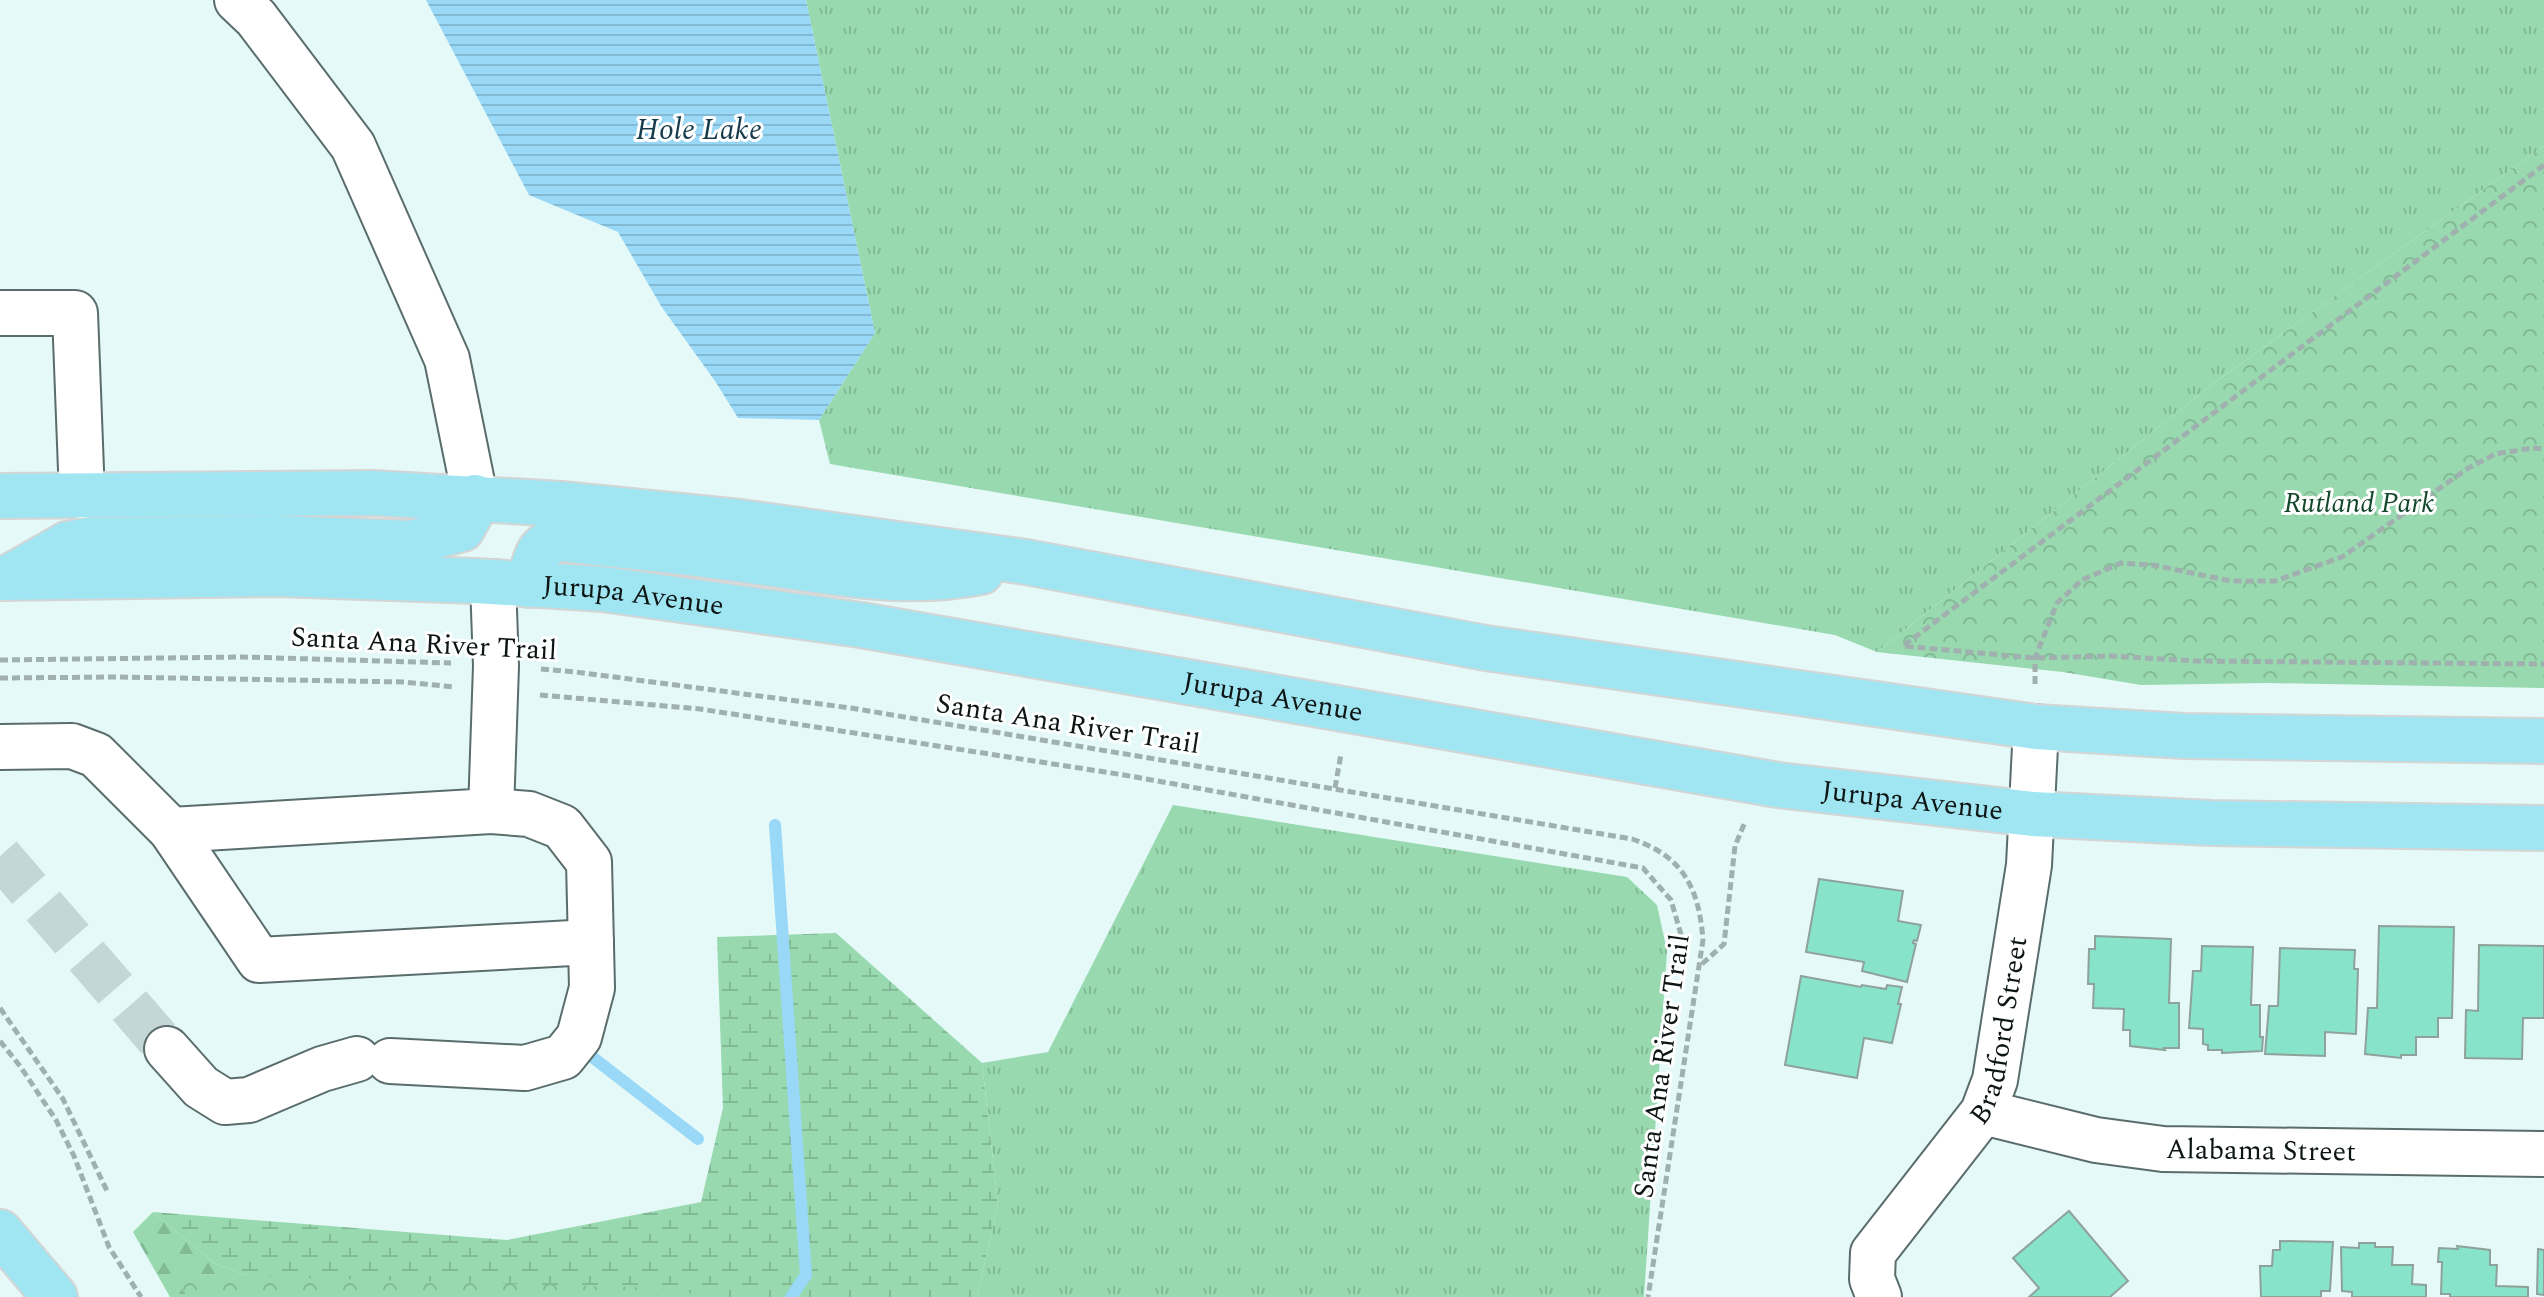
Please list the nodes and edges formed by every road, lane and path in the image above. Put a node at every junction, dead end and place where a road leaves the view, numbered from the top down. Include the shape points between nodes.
1 (237, 0) edge
2 (2544, 165) edge
3 (0, 313) edge
4 (2544, 449) edge
5 (0, 496) edge
6 (82, 496) junction
7 (475, 497) junction
8 (1026, 562) junction
9 (4, 578) edge
10 (511, 583) junction
11 (2035, 658) junction
12 (0, 660) edge
13 (2544, 664) edge
14 (0, 678) edge
15 (496, 678) junction
16 (2036, 727) junction
17 (2544, 741) edge
18 (0, 747) edge
19 (1760, 782) junction
20 (491, 811) junction
21 (2033, 814) junction
22 (2544, 828) edge
23 (171, 830) junction
24 (1682, 938) dead end
25 (591, 942) junction
26 (1701, 964) junction
27 (0, 1008) edge
28 (0, 1041) edge
29 (167, 1049) tunnel mouth
30 (1983, 1112) junction
31 (2544, 1154) edge
32 (108, 1193) dead end
33 (0, 1232) edge
34 (55, 1297) edge
35 (141, 1297) edge
36 (1648, 1297) edge
37 (1879, 1297) edge

1 - 7 street via 353,146 447,359
2 - 11 path via 1903,646
3 - 6 street via 75,313
4 - 11 path via 2495,454 2342,557 2275,581 2231,581 2121,563 2082,580 2057,603
5 - 6 main road
6 - 7 main road
7 - 8 main road via 740,522
7 - 9 main road via 462,529 411,543 90,540 67,544
8 - 10 main road via 953,577 888,579 560,539 539,549
8 - 16 main road via 1486,648
9 - 10 main road, Jurupa Avenue via 278,574
10 - 15 street
10 - 19 main road, Jurupa Avenue via 603,589 861,625
11 - 13 path
12 - 15 path, Santa Ana River Trail via 243,657 442,662
14 - 15 path
15 - 20 street
15 - 24 path via 1124,775 1643,868 1671,900
15 - 26 path, Santa Ana River Trail via 592,673 851,708 1632,839 1676,862 1693,889 1701,913
16 - 17 main road via 2184,736
16 - 21 street, Bradford Street
18 - 23 street via 72,746 96,755
19 - 21 main road, Jurupa Avenue
19 - 26 path via 1735,846 1724,944
20 - 23 street
20 - 25 street via 529,814 562,827 589,862
21 - 22 main road, Jurupa Avenue via 2211,823
21 - 30 street, Bradford Street via 1995,1080
23 - 25 street via 259,960
25 - 29 street via 592,988 579,1037 563,1057 525,1068 373,1060 322,1069 249,1100 225,1102 201,1087
26 - 36 path, Santa Ana River Trail
27 - 32 path via 63,1099
28 - 35 path via 56,1120 109,1247
30 - 31 street, Alabama Street via 2096,1140 2163,1149
30 - 37 street, Bradford Street via 1873,1253 1872,1279
33 - 34 main road

